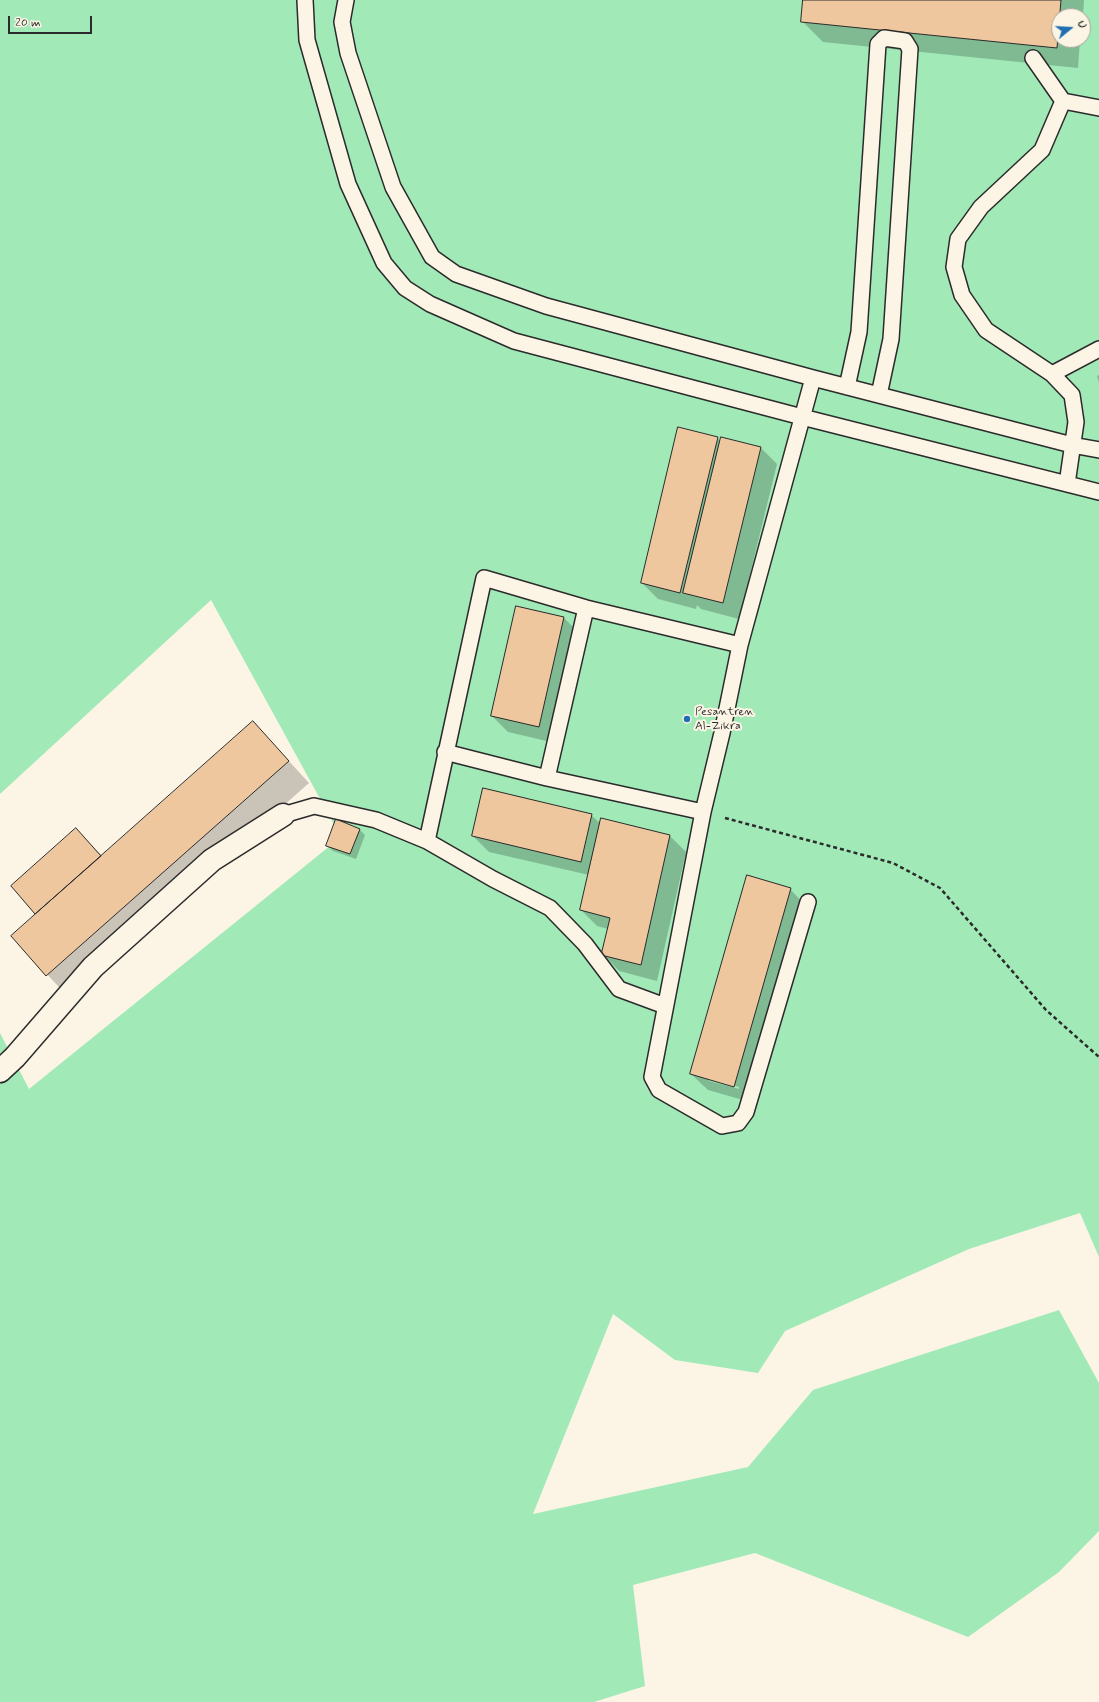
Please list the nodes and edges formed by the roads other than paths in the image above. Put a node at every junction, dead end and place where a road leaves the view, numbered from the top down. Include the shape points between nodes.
1 (305, 0) edge
2 (346, 0) edge
3 (1033, 58) dead end
4 (1063, 101) junction
5 (1099, 108) edge
6 (1099, 349) edge
7 (1052, 374) junction
8 (813, 378) junction
9 (847, 387) junction
10 (879, 395) junction
11 (802, 417) junction
12 (1072, 445) junction
13 (1099, 450) edge
14 (1067, 484) junction
15 (1099, 492) edge
16 (586, 608) junction
17 (740, 645) junction
18 (445, 752) junction
19 (547, 778) junction
20 (703, 812) junction
21 (283, 815) joint
22 (427, 841) junction
23 (808, 902) dead end
24 (665, 1006) junction
25 (0, 1071) edge

1 - 11 lane via 307,40 348,184 384,262 405,288 430,304 514,341
2 - 8 lane via 342,22 348,52 393,187 432,256 456,274 546,306
3 - 4 lane
4 - 5 lane
4 - 7 lane via 1042,150 981,207 958,239 954,267 962,295 986,330
6 - 7 lane
7 - 12 lane via 1072,395 1076,422
8 - 9 lane
8 - 11 lane
9 - 10 lane
9 - 10 lane via 859,332 878,44 884,38 905,41 910,49 892,331
10 - 12 lane
11 - 14 lane
11 - 17 lane
12 - 13 lane
12 - 14 lane
14 - 15 lane
16 - 17 lane
16 - 18 lane via 484,578
16 - 19 lane
17 - 20 lane
18 - 19 lane
18 - 22 lane
19 - 20 lane
20 - 24 lane
21 - 22 lane via 314,806 376,820
21 - 25 street via 212,860 93,967
22 - 24 lane via 492,879 550,908 585,944 619,989
23 - 24 lane via 746,1112 738,1123 722,1126 659,1090 652,1076

